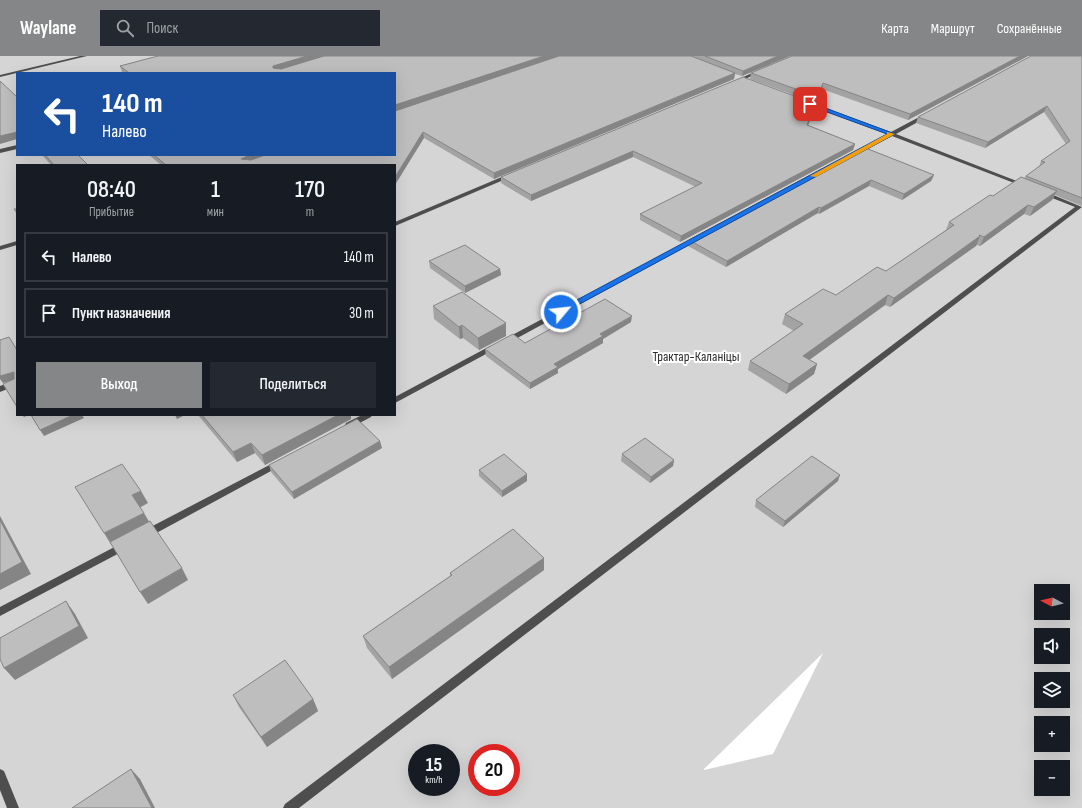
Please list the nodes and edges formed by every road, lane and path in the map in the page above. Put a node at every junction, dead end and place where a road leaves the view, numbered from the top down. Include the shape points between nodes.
1 (85, 56) edge
2 (73, 57) edge
3 (770, 68) edge
4 (726, 74) edge
5 (0, 76) edge
6 (741, 79) junction
7 (755, 84) edge
8 (726, 85) edge
9 (798, 100) edge
10 (933, 112) edge
11 (892, 134) junction
12 (16, 147) edge
13 (0, 151) edge
14 (850, 156) edge
15 (520, 172) edge
16 (1081, 205) edge
17 (396, 224) edge
18 (703, 235) edge
19 (16, 243) edge
20 (0, 248) edge
21 (16, 382) edge
22 (0, 389) edge
23 (396, 399) edge
24 (366, 416) edge
25 (340, 430) edge
26 (284, 460) edge
27 (0, 612) edge
28 (0, 775) edge
29 (13, 808) edge
30 (289, 808) edge

1 - 2 lane
2 - 5 lane
3 - 6 lane
4 - 6 lane
6 - 7 lane
6 - 8 lane
9 - 11 lane
10 - 11 lane
11 - 14 lane
11 - 16 lane
12 - 13 lane
15 - 17 lane
16 - 30 lane
18 - 23 lane
19 - 20 lane
21 - 22 lane
24 - 25 lane
26 - 27 lane
28 - 29 lane

